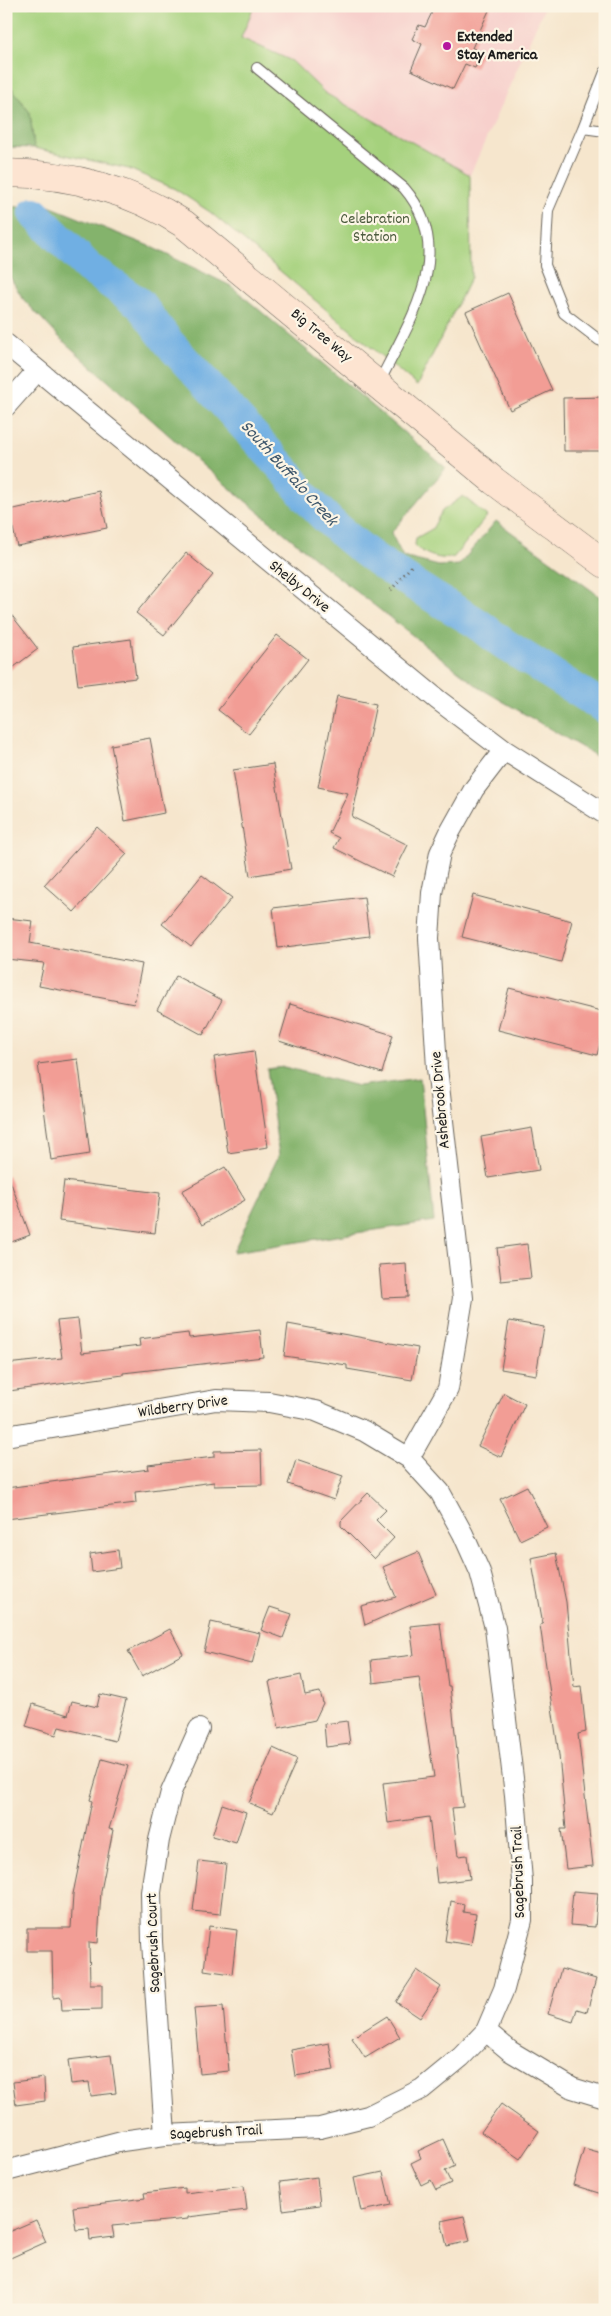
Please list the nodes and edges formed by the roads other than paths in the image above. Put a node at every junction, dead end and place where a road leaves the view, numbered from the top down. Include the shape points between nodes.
1 (257, 68) dead end
2 (605, 72) edge
3 (583, 128) junction
4 (605, 131) edge
5 (6, 173) edge
6 (605, 342) edge
7 (6, 344) edge
8 (37, 371) junction
9 (379, 384) junction
10 (6, 406) edge
11 (605, 564) edge
12 (504, 750) junction
13 (605, 814) edge
14 (6, 1436) edge
15 (409, 1458) junction
16 (199, 1729) dead end
17 (486, 2031) junction
18 (605, 2098) edge
19 (165, 2135) junction
20 (6, 2172) edge

1 - 9 lane via 404,188 413,198 424,225 430,242 428,276
2 - 3 lane
3 - 4 lane
3 - 6 lane via 548,210 545,265 564,313
5 - 9 main road, Big Tree Way via 94,183 167,213 206,240
7 - 8 street, Shelby Drive
8 - 10 street
8 - 12 street, Shelby Drive via 438,700
9 - 11 main road, Big Tree Way via 494,481
12 - 13 street, Shelby Drive
12 - 15 street, Ashebrook Drive via 474,789 450,832 440,853 432,893 429,938 438,1068 462,1298 448,1389
14 - 15 street, Wildberry Drive via 216,1400 269,1402 316,1411 364,1431
15 - 17 street, Sagebrush Trail via 440,1492 464,1534 480,1572 495,1628 515,1795 522,1920 504,1989
16 - 19 street, Sagebrush Court via 171,1792 150,1892
17 - 18 street via 510,2051 572,2088
17 - 19 street, Sagebrush Trail via 422,2089 368,2116 320,2128
19 - 20 street, Sagebrush Trail via 122,2141

